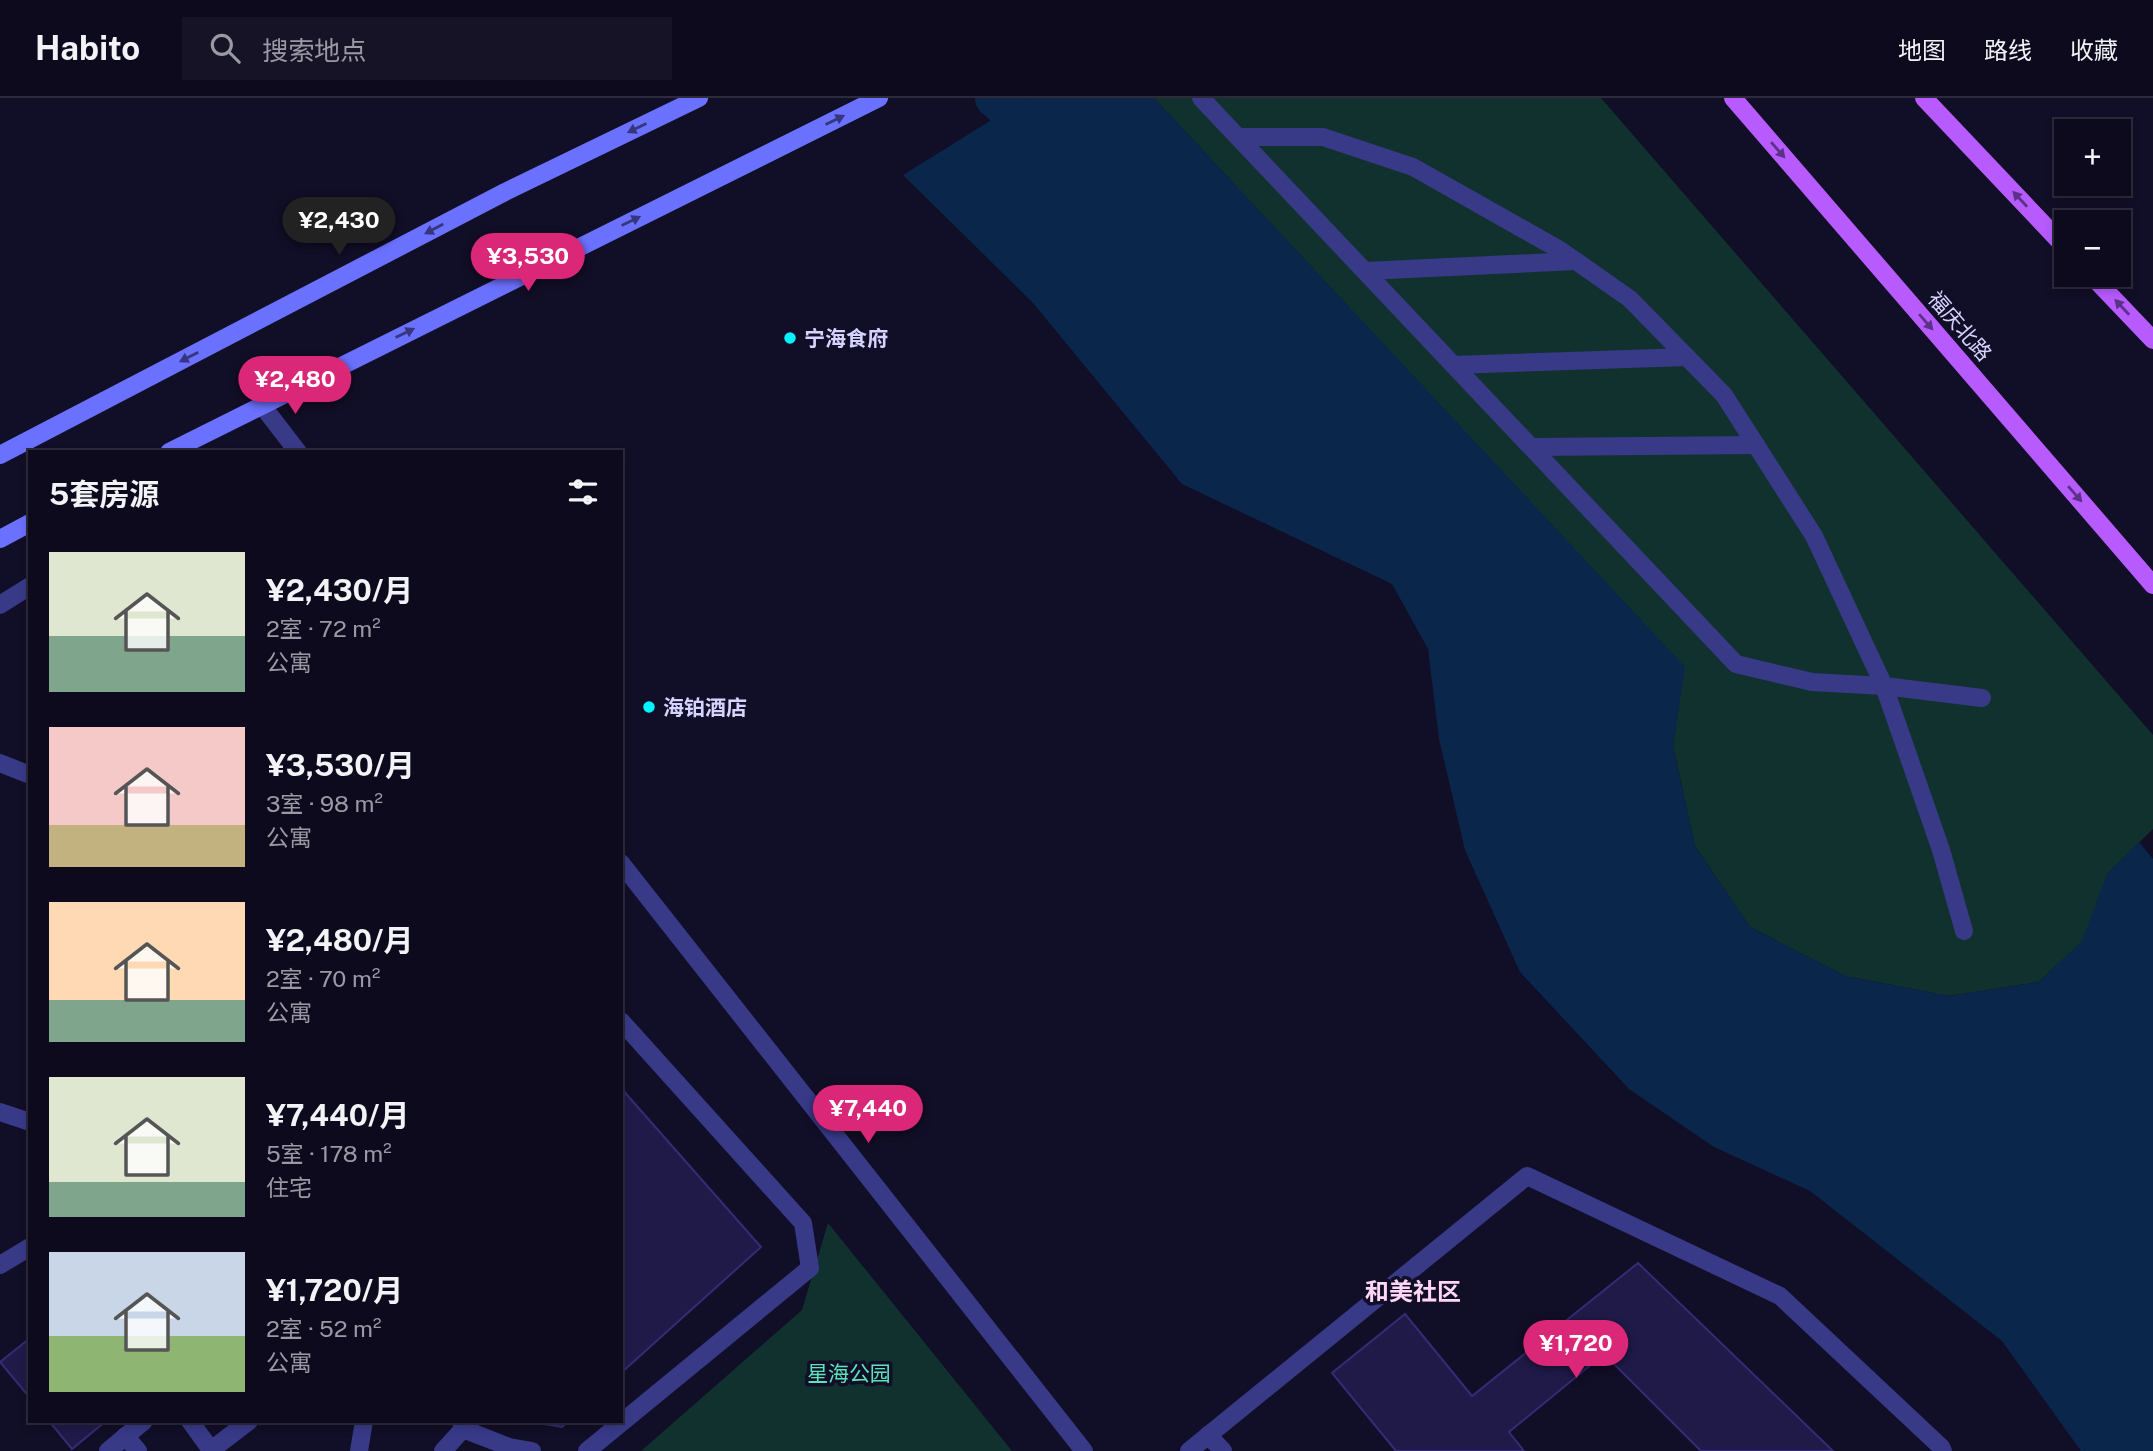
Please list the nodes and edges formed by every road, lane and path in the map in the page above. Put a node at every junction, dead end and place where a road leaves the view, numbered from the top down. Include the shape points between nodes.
1 (699, 98) edge
2 (1200, 98) edge
3 (1733, 98) edge
4 (1924, 98) edge
5 (875, 100) edge
6 (1239, 137) junction
7 (2054, 235) edge
8 (1576, 261) junction
9 (1366, 271) junction
10 (2102, 287) edge
11 (2153, 340) edge
12 (1687, 357) junction
13 (1454, 365) junction
14 (261, 404) junction
15 (1756, 445) junction
16 (1532, 447) junction
17 (173, 450) edge
18 (296, 450) edge
19 (0, 455) edge
20 (28, 524) edge
21 (0, 539) edge
22 (2153, 585) edge
23 (28, 587) edge
24 (0, 605) edge
25 (1884, 686) junction
26 (1982, 698) dead end
27 (0, 763) edge
28 (28, 774) edge
29 (625, 875) edge
30 (1964, 931) dead end
31 (623, 1023) edge
32 (0, 1112) edge
33 (28, 1121) edge
34 (28, 1248) edge
35 (0, 1265) edge
36 (623, 1421) edge
37 (141, 1423) edge
38 (191, 1423) edge
39 (246, 1423) edge
40 (364, 1423) edge
41 (621, 1423) edge
42 (462, 1425) edge
43 (1208, 1435) junction
44 (125, 1436) junction
45 (210, 1450) edge
46 (108, 1451) edge
47 (138, 1451) edge
48 (359, 1451) edge
49 (443, 1451) edge
50 (532, 1451) edge
51 (587, 1451) edge
52 (1084, 1451) edge
53 (1189, 1451) edge
54 (1223, 1451) edge
55 (1943, 1451) edge

1 -> 19 main road via 505,192
2 - 6 street
3 -> 22 main road, 福庆北路
7 -> 4 main road
14 -> 5 main road
6 - 8 street via 1323,137 1413,167
6 - 9 street
8 - 9 street
8 - 12 street via 1630,299
9 - 13 street
11 -> 10 main road
12 - 13 street
12 - 15 street via 1724,395
13 - 16 street
14 - 17 main road
14 - 18 street
15 - 16 street
15 - 25 street via 1814,536
16 - 25 street via 1736,664 1812,682
20 - 21 main road
23 - 24 street
25 - 26 street
25 - 30 street
27 - 28 street
29 - 52 street
31 - 36 street via 803,1223 810,1268
32 - 33 street
34 - 35 street
37 - 44 street
38 - 45 street
39 - 45 street
40 - 48 street
41 - 51 street
42 - 49 street
42 - 50 street via 509,1447
43 - 53 street
43 - 54 street
43 - 55 street via 1527,1176 1780,1296
44 - 46 street
44 - 47 street

